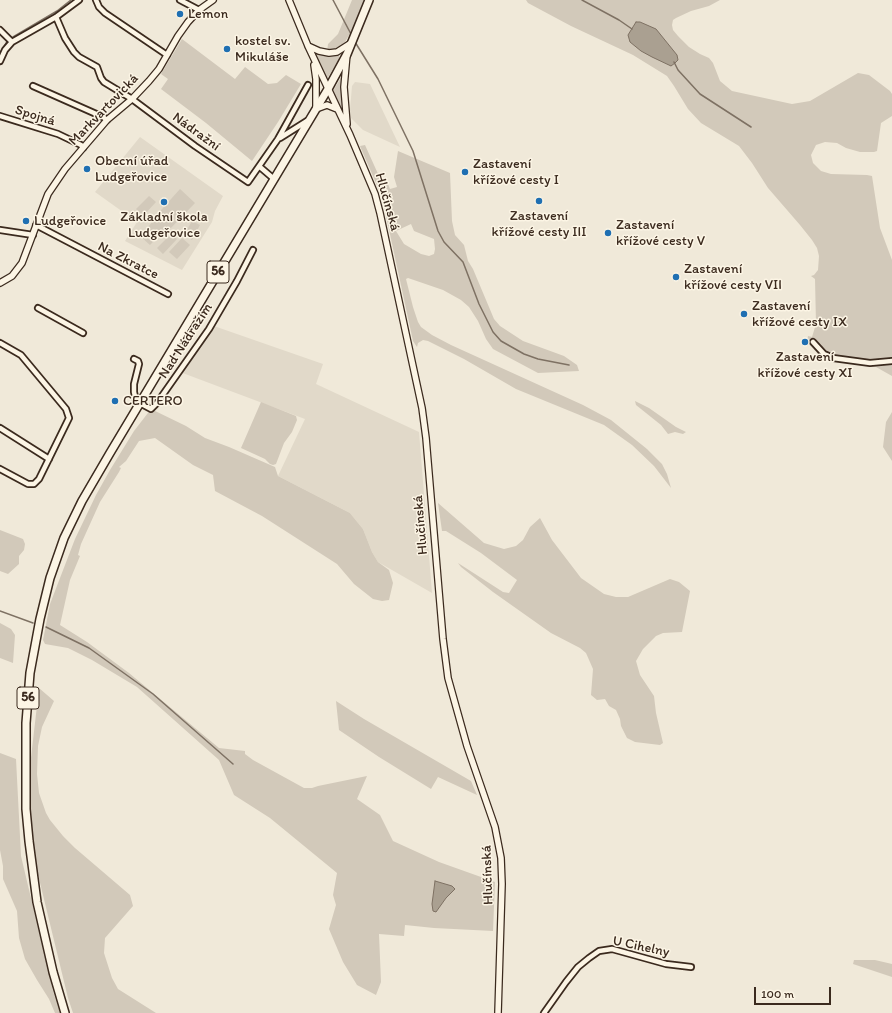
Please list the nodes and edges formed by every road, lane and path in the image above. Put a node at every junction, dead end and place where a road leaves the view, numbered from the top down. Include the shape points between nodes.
1 (79, 0) edge
2 (96, 0) edge
3 (180, 0) edge
4 (213, 0) edge
5 (290, 0) edge
6 (369, 0) edge
7 (199, 10) junction
8 (56, 17) junction
9 (0, 30) edge
10 (12, 42) junction
11 (352, 43) junction
12 (308, 46) junction
13 (347, 54) junction
14 (167, 55) junction
15 (0, 61) edge
16 (308, 85) dead end
17 (33, 86) dead end
18 (328, 89) junction
19 (132, 99) junction
20 (316, 109) junction
21 (338, 110) junction
22 (0, 116) edge
23 (107, 120) junction
24 (309, 120) junction
25 (348, 130) junction
26 (278, 139) junction
27 (83, 148) junction
28 (260, 167) junction
29 (274, 179) junction
30 (36, 225) junction
31 (0, 230) edge
32 (33, 235) junction
33 (253, 250) dead end
34 (0, 283) edge
35 (168, 294) dead end
36 (41, 309) dead end
37 (83, 333) dead end
38 (813, 342) dead end
39 (0, 343) edge
40 (134, 359) dead end
41 (892, 361) edge
42 (139, 403) junction
43 (0, 428) edge
44 (48, 459) junction
45 (0, 470) edge
46 (691, 967) dead end
47 (65, 1013) edge
48 (498, 1013) edge
49 (544, 1013) edge

1 - 8 street
2 - 14 street via 105,12
3 - 7 street
4 - 7 street, Markvartovická
5 - 12 street, Hlučínská
6 - 11 main road, 56
7 - 14 street, Markvartovická via 188,22
8 - 10 street
8 - 19 street, Nádražní via 74,52 97,67 104,82
9 - 10 street
10 - 15 street
11 - 12 street via 337,52 329,53
11 - 13 main road, 56
12 - 18 street, Hlučínská
12 - 20 street, Hlučínská via 316,74
13 - 18 main road, 56
13 - 25 street via 344,88
14 - 19 street, Markvartovická via 150,81
16 - 26 street
17 - 23 street
18 - 20 main road, 56
18 - 21 street, Hlučínská
19 - 23 street, Markvartovická
19 - 28 street, Nádražní via 248,182
20 - 21 street via 328,105
20 - 24 main road, 56
21 - 25 street, Hlučínská
22 - 27 street, Spojná via 58,134
23 - 27 street, Markvartovická
24 - 26 street
24 - 29 main road, 56
25 - 48 street, Hlučínská via 380,213 422,408 448,678 500,847 502,884
26 - 28 street
27 - 30 street, Markvartovická via 48,194
28 - 29 street
29 - 42 main road, 56
30 - 32 street, Markvartovická
30 - 35 street, Na Zkratce
31 - 32 street
32 - 34 street, Markvartovická via 22,263 12,276
33 - 42 street, Nad Nádražím via 209,329 157,403 151,409
36 - 37 street
38 - 41 street via 824,354 833,358 870,363
39 - 44 street via 21,355 66,409 69,418
40 - 42 street via 138,360 139,364 134,392
42 - 47 main road, 56 via 82,501 64,538 44,600 30,673 25,776 29,841 43,934
43 - 44 street
44 - 45 street via 34,484 28,484
46 - 49 street, U Cihelny via 666,964 612,949 599,951 578,968

